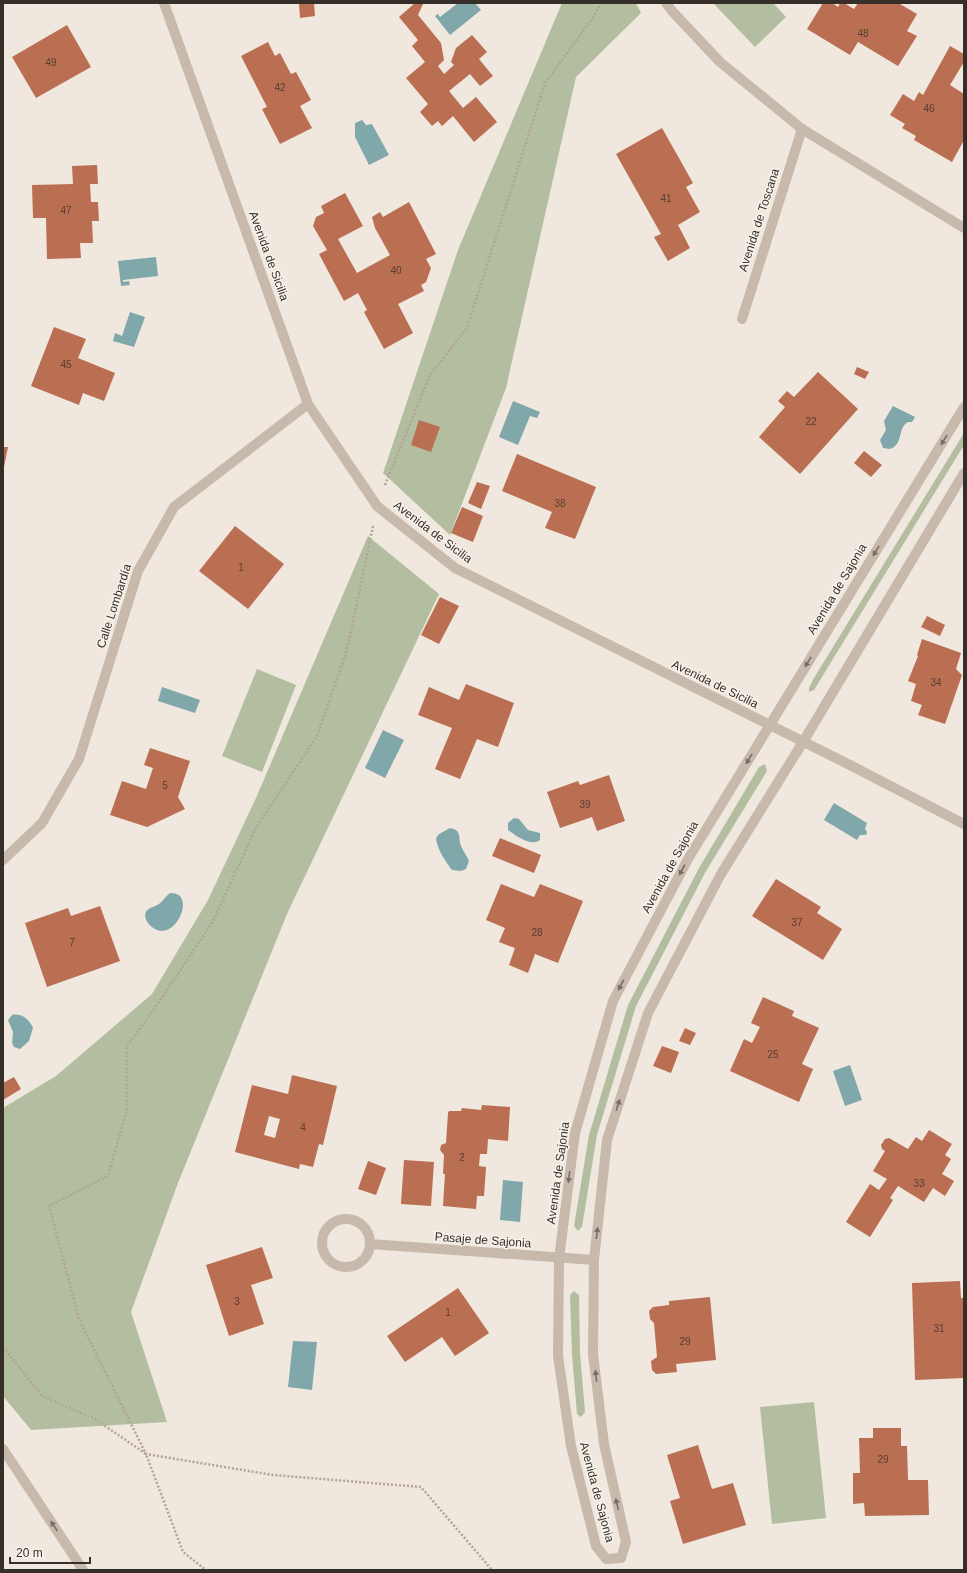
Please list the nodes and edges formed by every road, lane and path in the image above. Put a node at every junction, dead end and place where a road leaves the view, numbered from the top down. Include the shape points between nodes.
1 (164, 3) edge
2 (601, 3) edge
3 (666, 3) edge
4 (802, 129) junction
5 (964, 228) edge
6 (742, 319) dead end
7 (308, 404) junction
8 (964, 407) edge
9 (964, 473) edge
10 (377, 506) junction
11 (769, 725) junction
12 (803, 742) junction
13 (964, 824) edge
14 (3, 860) edge
15 (370, 1244) junction
16 (559, 1259) junction
17 (594, 1260) junction
18 (3, 1347) edge
19 (3, 1449) edge
20 (146, 1454) junction
21 (84, 1570) edge
22 (206, 1570) edge
23 (492, 1570) edge

1 - 7 street, Avenida de Sicilia
2 - 10 path via 545,83 467,328 430,376
3 - 4 street via 720,62
4 - 5 street
4 - 6 street, Avenida de Toscana
7 - 10 street, Avenida de Sicilia
7 - 14 street, Calle Lombardía via 174,507 138,571 79,759 42,823
8 -> 11 street, Avenida de Sajonia
9 - 12 street, Avenida de Sajonia
10 - 11 street, Avenida de Sicilia via 455,568
10 - 20 path via 348,650 317,736 257,826 212,923 127,1046 127,1109 108,1176 49,1206 78,1319
11 - 12 street, Avenida de Sicilia
11 -> 16 street, Avenida de Sajonia via 688,859 613,1001 575,1132
12 - 13 street, Avenida de Sicilia
17 -> 12 street, Avenida de Sajonia via 607,1140 648,1013 721,874
15 - 15 street via 363,1227 356,1221 347,1219 338,1220 330,1225 324,1233 322,1242 328,1259 345,1266 354,1265 362,1260 368,1253
15 - 16 street, Pasaje de Sajonia
16 - 17 street, Pasaje de Sajonia
16 -> 17 street, Avenida de Sajonia via 558,1356 571,1446 596,1546 606,1559 621,1558 626,1542 602,1429 593,1354
18 - 20 path via 42,1396 95,1419
21 -> 19 street
20 - 22 path via 183,1552
20 - 23 path via 273,1474 421,1486

